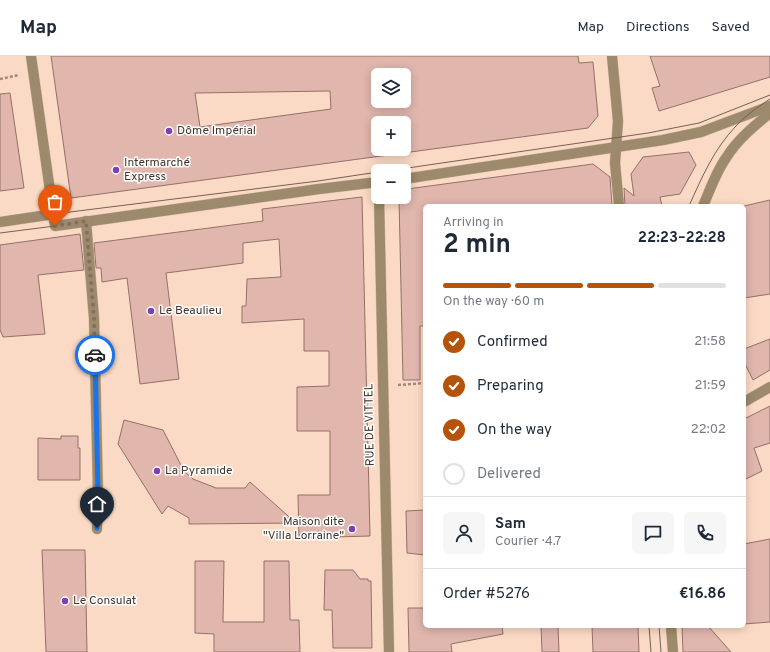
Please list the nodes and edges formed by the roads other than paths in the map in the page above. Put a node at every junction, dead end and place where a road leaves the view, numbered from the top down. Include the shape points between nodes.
1 (31, 56) edge
2 (612, 56) edge
3 (770, 106) edge
4 (770, 113) edge
5 (616, 147) junction
6 (411, 178) edge
7 (371, 183) edge
8 (379, 204) edge
9 (619, 204) edge
10 (703, 204) edge
11 (54, 214) junction
12 (86, 221) junction
13 (0, 222) edge
14 (770, 387) edge
15 (746, 401) edge
16 (97, 528) dead end
17 (671, 628) edge
18 (389, 652) edge
19 (673, 652) edge

1 - 11 street
2 - 5 street via 618,121
3 - 5 street via 701,132
4 - 10 street via 742,137 726,157
5 - 6 street
5 - 9 street
7 - 12 street
8 - 18 street, RUE DE VITTEL
11 - 12 street via 55,226
11 - 13 street
12 - 16 street via 94,318
14 - 15 street
17 - 19 street

